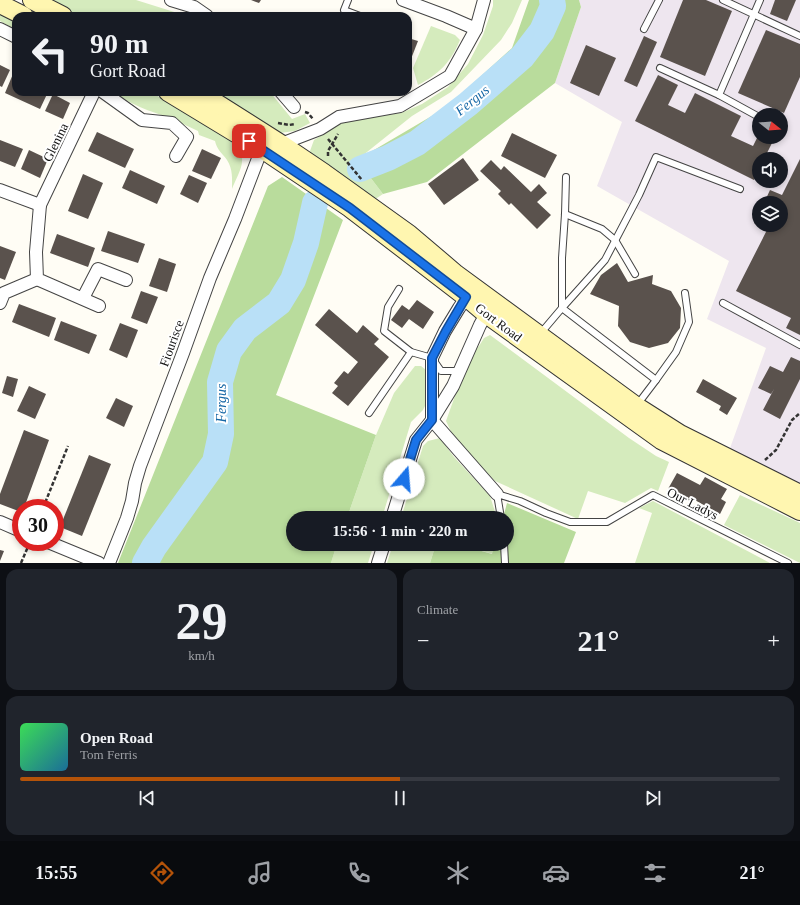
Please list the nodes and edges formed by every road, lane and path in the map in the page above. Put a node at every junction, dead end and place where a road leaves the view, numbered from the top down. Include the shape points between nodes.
1 (32, 0) edge
2 (348, 0) edge
3 (403, 0) edge
4 (484, 0) edge
5 (659, 0) edge
6 (723, 0) edge
7 (760, 0) edge
8 (180, 1) edge
9 (0, 4) edge
10 (16, 12) edge
11 (55, 12) edge
12 (201, 12) edge
13 (349, 12) edge
14 (754, 14) junction
15 (0, 29) edge
16 (476, 29) junction
17 (644, 30) dead end
18 (12, 35) edge
19 (800, 36) edge
20 (660, 68) dead end
21 (719, 95) junction
22 (92, 96) edge
23 (109, 96) edge
24 (175, 96) edge
25 (204, 96) edge
26 (284, 96) edge
27 (294, 107) dead end
28 (752, 113) edge
29 (349, 115) junction
30 (271, 147) junction
31 (176, 156) dead end
32 (328, 176) junction
33 (566, 177) dead end
34 (740, 189) dead end
35 (0, 190) edge
36 (40, 205) junction
37 (565, 214) junction
38 (615, 240) junction
39 (635, 274) dead end
40 (37, 278) junction
41 (126, 280) dead end
42 (399, 289) dead end
43 (470, 292) junction
44 (685, 293) dead end
45 (83, 298) junction
46 (0, 303) edge
47 (723, 303) dead end
48 (99, 306) dead end
49 (490, 308) junction
50 (562, 308) junction
51 (534, 340) junction
52 (800, 345) edge
53 (411, 352) junction
54 (432, 358) junction
55 (459, 371) junction
56 (656, 380) junction
57 (632, 412) junction
58 (800, 413) edge
59 (368, 414) dead end
60 (432, 420) junction
61 (68, 446) dead end
62 (751, 470) junction
63 (497, 494) junction
64 (800, 494) edge
65 (47, 499) edge
66 (394, 511) edge
67 (500, 511) edge
68 (800, 511) edge
69 (0, 522) edge
70 (12, 527) edge
71 (64, 549) edge
72 (26, 551) edge
73 (382, 551) edge
74 (504, 551) edge
75 (21, 563) edge
76 (99, 563) edge
77 (109, 563) edge
78 (378, 563) edge
79 (505, 563) edge
80 (788, 563) edge

1 - 11 main road
2 - 13 lane via 344,10
3 - 16 street
4 - 16 street
5 - 17 lane
6 - 14 lane
7 - 14 lane
8 - 12 street
9 - 10 main road
14 - 19 lane
14 - 21 lane
15 - 18 street
16 - 29 street via 450,76 400,106
20 - 21 lane
21 - 28 lane
22 - 36 street, Glenina
23 - 31 street via 142,120 172,124 187,137
24 - 30 main road, Gort Road
25 - 30 main road, Gort Road
26 - 27 street
29 - 30 street
29 - 32 path via 328,151
30 - 32 main road, Gort Road
30 - 43 main road, Gort Road via 350,208
30 - 77 street, Fiourisce via 259,156 210,278 140,466 127,518
32 - 43 main road, Gort Road via 409,234 456,274
33 - 37 lane
34 - 38 lane via 656,157
35 - 36 street
36 - 40 street, Glenina via 36,252
37 - 38 lane via 602,229
37 - 50 lane
38 - 39 lane
38 - 50 lane via 605,260
40 - 45 street
40 - 46 street via 4,293
41 - 45 street via 98,269
42 - 53 lane via 388,307 384,331
43 - 49 main road, Gort Road
43 - 54 street
44 - 56 lane via 689,322 676,352
45 - 48 street
47 - 52 lane
49 - 51 main road, Gort Road
49 - 55 street
50 - 51 lane
50 - 56 lane
51 - 57 main road, Gort Road via 572,360
53 - 54 lane
53 - 59 lane
54 - 55 lane via 441,371
54 - 60 street
55 - 60 street
56 - 57 lane
57 - 62 main road, Gort Road
57 - 68 main road, Gort Road via 661,440
58 - 62 path via 792,420 776,450 766,460 754,465
60 - 63 street
60 - 66 street via 416,440
61 - 65 path
62 - 64 main road, Gort Road
63 - 67 lane
63 - 80 lane, Our Ladys via 570,522 607,522 653,495
69 - 70 street
71 - 76 street
72 - 75 path
73 - 78 street
74 - 79 lane

